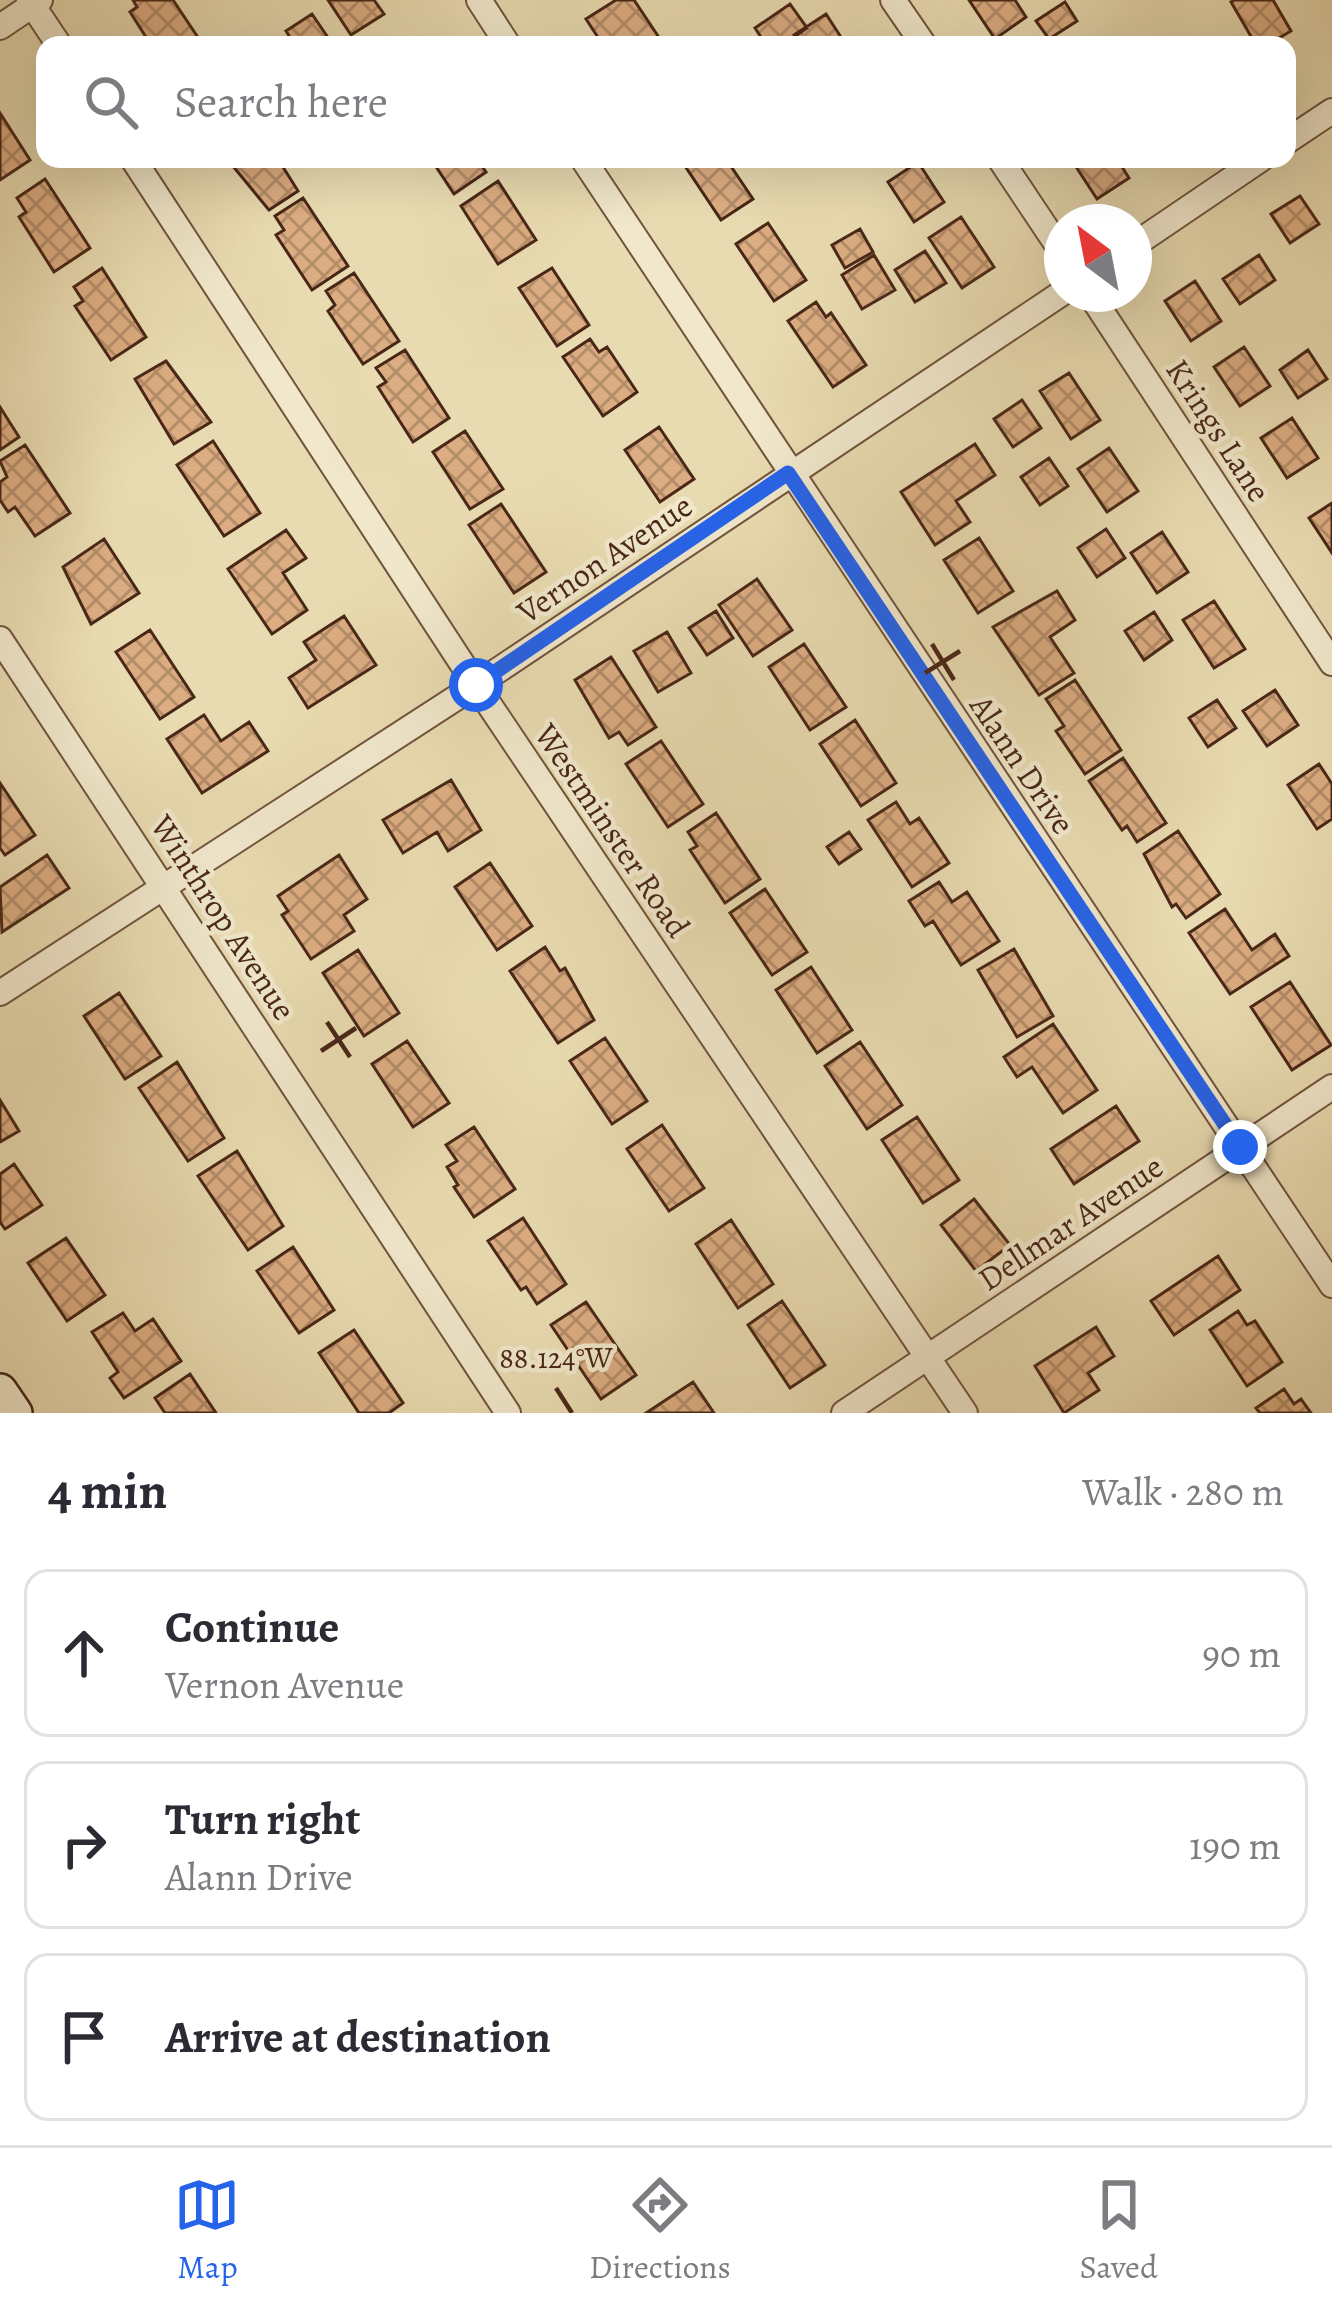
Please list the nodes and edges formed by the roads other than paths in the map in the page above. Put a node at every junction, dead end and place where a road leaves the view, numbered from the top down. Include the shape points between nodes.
1 (479, 0) edge
2 (893, 0) edge
3 (34, 2) edge
4 (0, 27) edge
5 (54, 36) edge
6 (502, 36) edge
7 (918, 36) edge
8 (1332, 111) edge
9 (1296, 136) edge
10 (139, 168) edge
11 (589, 168) edge
12 (1006, 168) edge
13 (1248, 168) edge
14 (1044, 225) edge
15 (1152, 233) edge
16 (1044, 305) edge
17 (1102, 312) edge
18 (788, 473) junction
19 (0, 639) edge
20 (1332, 663) edge
21 (476, 685) junction
22 (164, 885) junction
23 (0, 993) edge
24 (1332, 1087) edge
25 (1240, 1147) junction
26 (1332, 1285) edge
27 (928, 1357) junction
28 (0, 1390) edge
29 (15, 1413) edge
30 (508, 1413) edge
31 (844, 1413) edge
32 (965, 1413) edge

1 - 6 street
2 - 7 street
3 - 4 street
3 - 5 street
8 - 9 street
10 - 21 street, Westminster Road
11 - 18 street, Alann Drive
12 - 14 street
13 - 15 street
16 - 18 street, Vernon Avenue
17 - 20 street, Krings Lane
18 - 21 street, Vernon Avenue
18 - 25 street, Alann Drive
19 - 22 street, Winthrop Avenue
21 - 22 street, Vernon Avenue
21 - 27 street, Westminster Road
22 - 23 street, Vernon Avenue
22 - 30 street, Winthrop Avenue
24 - 25 street, Dellmar Avenue
25 - 26 street, Alann Drive
25 - 27 street, Dellmar Avenue
27 - 31 street, Dellmar Avenue
27 - 32 street, Westminster Road
28 - 29 main road

